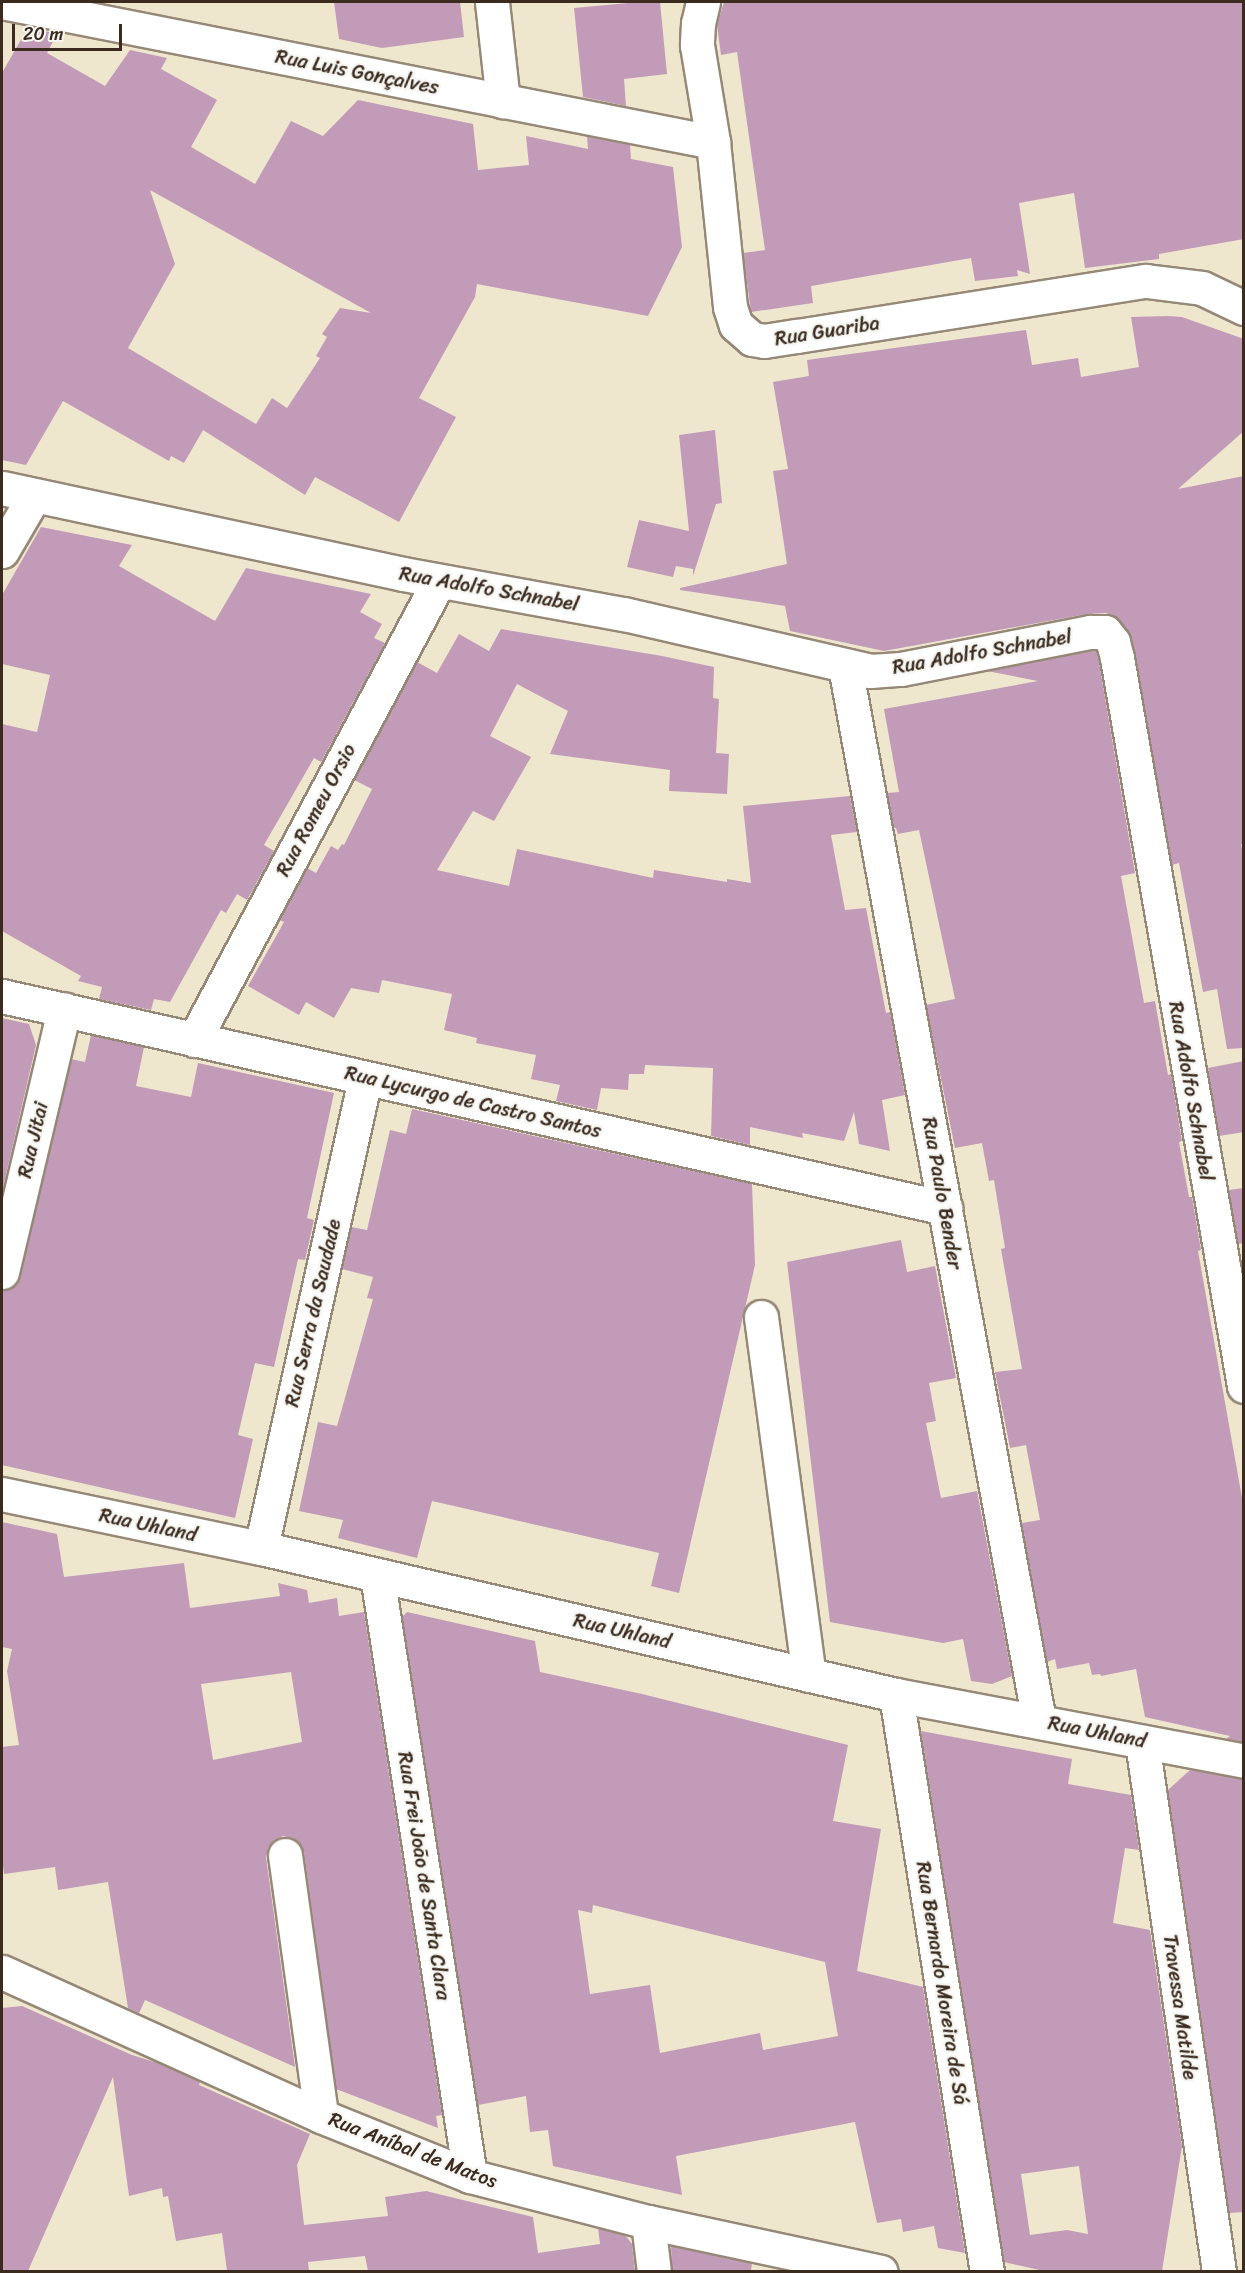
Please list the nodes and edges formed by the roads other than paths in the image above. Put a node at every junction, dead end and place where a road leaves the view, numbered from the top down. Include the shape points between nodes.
1 (2, 2) edge
2 (492, 2) edge
3 (703, 2) edge
4 (503, 101) junction
5 (713, 142) junction
6 (1244, 308) edge
7 (2, 488) edge
8 (34, 496) junction
9 (2, 551) edge
10 (439, 581) junction
11 (845, 666) junction
12 (2, 996) edge
13 (64, 1009) junction
14 (194, 1040) junction
15 (365, 1078) junction
16 (945, 1208) junction
17 (2, 1272) edge
18 (761, 1317) dead end
19 (1244, 1386) edge
20 (2, 1494) edge
21 (261, 1548) junction
22 (377, 1575) junction
23 (809, 1675) junction
24 (896, 1695) junction
25 (1038, 1720) junction
26 (1142, 1742) junction
27 (1244, 1761) edge
28 (285, 1855) dead end
29 (2, 1972) edge
30 (321, 2116) junction
31 (470, 2176) junction
32 (648, 2222) junction
33 (654, 2271) edge
34 (881, 2271) edge
35 (987, 2271) edge
36 (1219, 2271) edge

1 - 4 street, Rua Luis Gonçalves
2 - 4 street
3 - 5 street, Rua Guariba via 697,45
4 - 5 street, Rua Luis Gonçalves
5 - 6 street, Rua Guariba via 730,307 736,325 752,339 764,341 1146,281 1202,288
7 - 8 street, Rua Adolfo Schnabel
8 - 9 street
8 - 10 street, Rua Adolfo Schnabel
10 - 11 street, Rua Adolfo Schnabel via 624,614
10 - 14 street, Rua Romeu Orsio
11 - 16 street, Rua Paulo Bender
11 - 19 street, Rua Adolfo Schnabel via 870,671 902,669 1090,632 1105,632 1113,642
12 - 13 street, Rua Lycurgo de Castro Santos
13 - 14 street, Rua Lycurgo de Castro Santos
13 - 17 street, Rua Jitai
14 - 15 street, Rua Lycurgo de Castro Santos
15 - 16 street, Rua Lycurgo de Castro Santos
15 - 21 street, Rua Serra da Saudade
16 - 25 street, Rua Paulo Bender
18 - 23 street
20 - 21 street, Rua Uhland
21 - 22 street, Rua Uhland
22 - 23 street, Rua Uhland
22 - 31 street, Rua Frei João de Santa Clara
23 - 24 street, Rua Uhland
24 - 25 street, Rua Uhland
24 - 35 street, Rua Bernardo Moreira de Sá
25 - 26 street, Rua Uhland
26 - 27 street, Rua Uhland
26 - 36 street, Travessa Matilde
28 - 30 street
29 - 30 street, Rua Aníbal de Matos
30 - 31 street, Rua Aníbal de Matos
31 - 32 street, Rua Aníbal de Matos
32 - 33 street
32 - 34 street, Rua Aníbal de Matos

